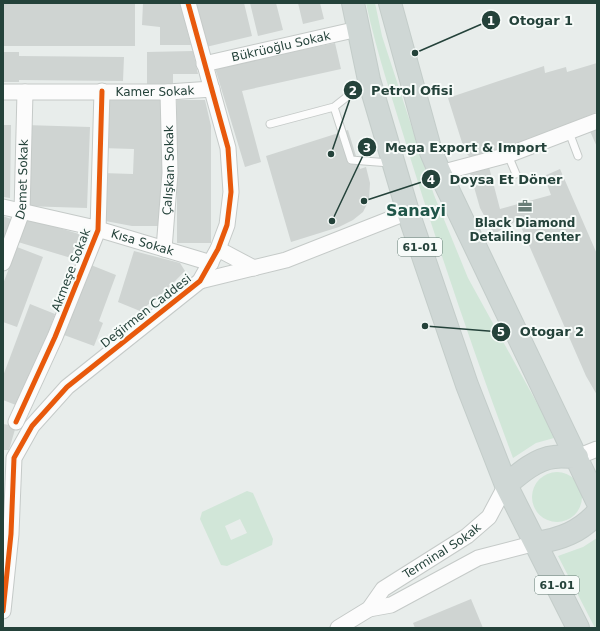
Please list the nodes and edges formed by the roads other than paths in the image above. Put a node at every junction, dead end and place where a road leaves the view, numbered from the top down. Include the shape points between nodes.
1 (188, 3) edge
2 (353, 3) edge
3 (390, 3) edge
4 (358, 29) junction
5 (204, 64) junction
6 (369, 80) junction
7 (212, 89) junction
8 (102, 91) junction
9 (3, 92) edge
10 (25, 92) junction
11 (168, 92) junction
12 (334, 107) junction
13 (597, 121) edge
14 (270, 124) dead end
15 (569, 132) junction
16 (508, 154) junction
17 (578, 156) dead end
18 (394, 163) junction
19 (440, 173) junction
20 (516, 174) dead end
21 (3, 207) edge
22 (22, 212) junction
23 (408, 212) junction
24 (98, 230) junction
25 (164, 249) junction
26 (218, 249) junction
27 (3, 263) edge
28 (211, 263) junction
29 (254, 268) junction
30 (200, 281) junction
31 (10, 421) edge
32 (32, 426) junction
33 (597, 449) edge
34 (576, 457) junction
35 (9, 470) edge
36 (506, 485) junction
37 (597, 501) edge
38 (597, 513) edge
39 (536, 543) junction
40 (369, 609) junction
41 (3, 611) edge
42 (338, 628) edge
43 (578, 628) edge

1 - 5 street, Değirmen Caddesi
2 - 4 main road, 61-01
3 - 19 main road via 431,152
4 - 5 street, Bükrüoğlu Sokak
4 - 6 main road, 61-01
5 - 7 street, Değirmen Caddesi
6 - 12 lane
6 - 18 main road, 61-01
7 - 11 street, Kamer Sokak
7 - 26 street, Değirmen Caddesi via 228,148 231,192 228,225
8 - 10 street, Kamer Sokak
8 - 11 street, Kamer Sokak
8 - 24 street, Akmeşe Sokak
9 - 10 street, Kamer Sokak
10 - 22 street, Demet Sokak
11 - 25 street, Çalışkan Sokak via 170,173
12 - 14 lane
12 - 18 lane via 351,160
13 - 15 street
15 - 16 street
15 - 17 lane
16 - 19 street
16 - 20 lane
18 - 23 main road, 61-01
19 - 34 main road
21 - 22 street, Kısa Sokak
22 - 24 street, Kısa Sokak
22 - 27 street, Demet Sokak
23 - 29 street via 286,260
23 - 36 main road, 61-01 via 467,385
24 - 25 street, Kısa Sokak
24 - 31 street, Akmeşe Sokak via 55,337
25 - 28 street, Kısa Sokak
26 - 28 street, Değirmen Caddesi
26 - 29 street
28 - 30 street, Değirmen Caddesi
29 - 30 street
30 - 32 street, Değirmen Caddesi via 68,387
31 - 32 street
32 - 35 street, Değirmen Caddesi
33 - 34 street
34 - 36 main road via 554,457 538,462
34 - 37 main road
35 - 41 street, Değirmen Caddesi via 11,534
36 - 39 main road, 61-01
36 - 40 street, Terminal Sokak via 489,517 467,536 383,589
38 - 39 main road via 587,524 571,534
39 - 40 street, Terminal Sokak via 478,558 391,605
39 - 43 main road, 61-01
40 - 42 street, Terminal Sokak

